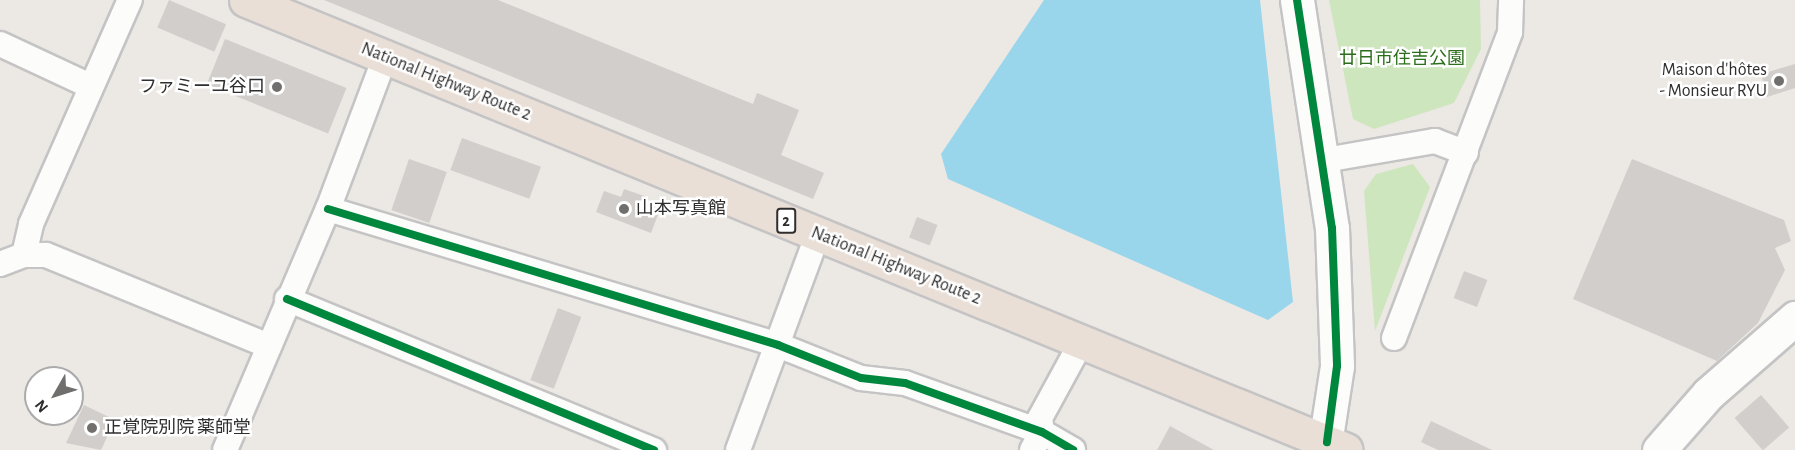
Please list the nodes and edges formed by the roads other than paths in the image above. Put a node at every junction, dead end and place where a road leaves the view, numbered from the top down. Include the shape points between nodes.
1 (130, 0) edge
2 (246, 0) edge
3 (1297, 0) edge
4 (1517, 5) edge
5 (0, 44) edge
6 (385, 57) junction
7 (90, 86) junction
8 (1466, 153) junction
9 (1325, 160) junction
10 (328, 209) junction
11 (818, 234) junction
12 (24, 255) junction
13 (0, 264) edge
14 (287, 299) junction
15 (1795, 318) edge
16 (1394, 338) dead end
17 (1082, 341) junction
18 (778, 345) junction
19 (269, 346) junction
20 (1037, 441) edge
21 (1332, 447) edge
22 (225, 450) edge
23 (654, 450) edge
24 (738, 450) edge
25 (1073, 450) edge
26 (1659, 450) edge

1 - 7 street
2 - 6 highway, National Highway Route 2 / 2
3 - 9 street
4 - 8 street
5 - 7 street
6 - 10 street
6 - 11 highway, National Highway Route 2 / 2
7 - 12 street via 31,224
8 - 9 street via 1435,141
8 - 16 street
9 - 21 street via 1337,345
10 - 14 street
10 - 18 street
11 - 17 highway, National Highway Route 2 / 2
11 - 18 street
12 - 13 street
12 - 19 street via 46,255
14 - 19 street
14 - 23 street
15 - 26 street via 1708,394
17 - 20 street via 1040,418
17 - 21 highway, National Highway Route 2 / 2
18 - 20 street via 861,378 905,383
18 - 24 street
19 - 22 street
20 - 25 street

